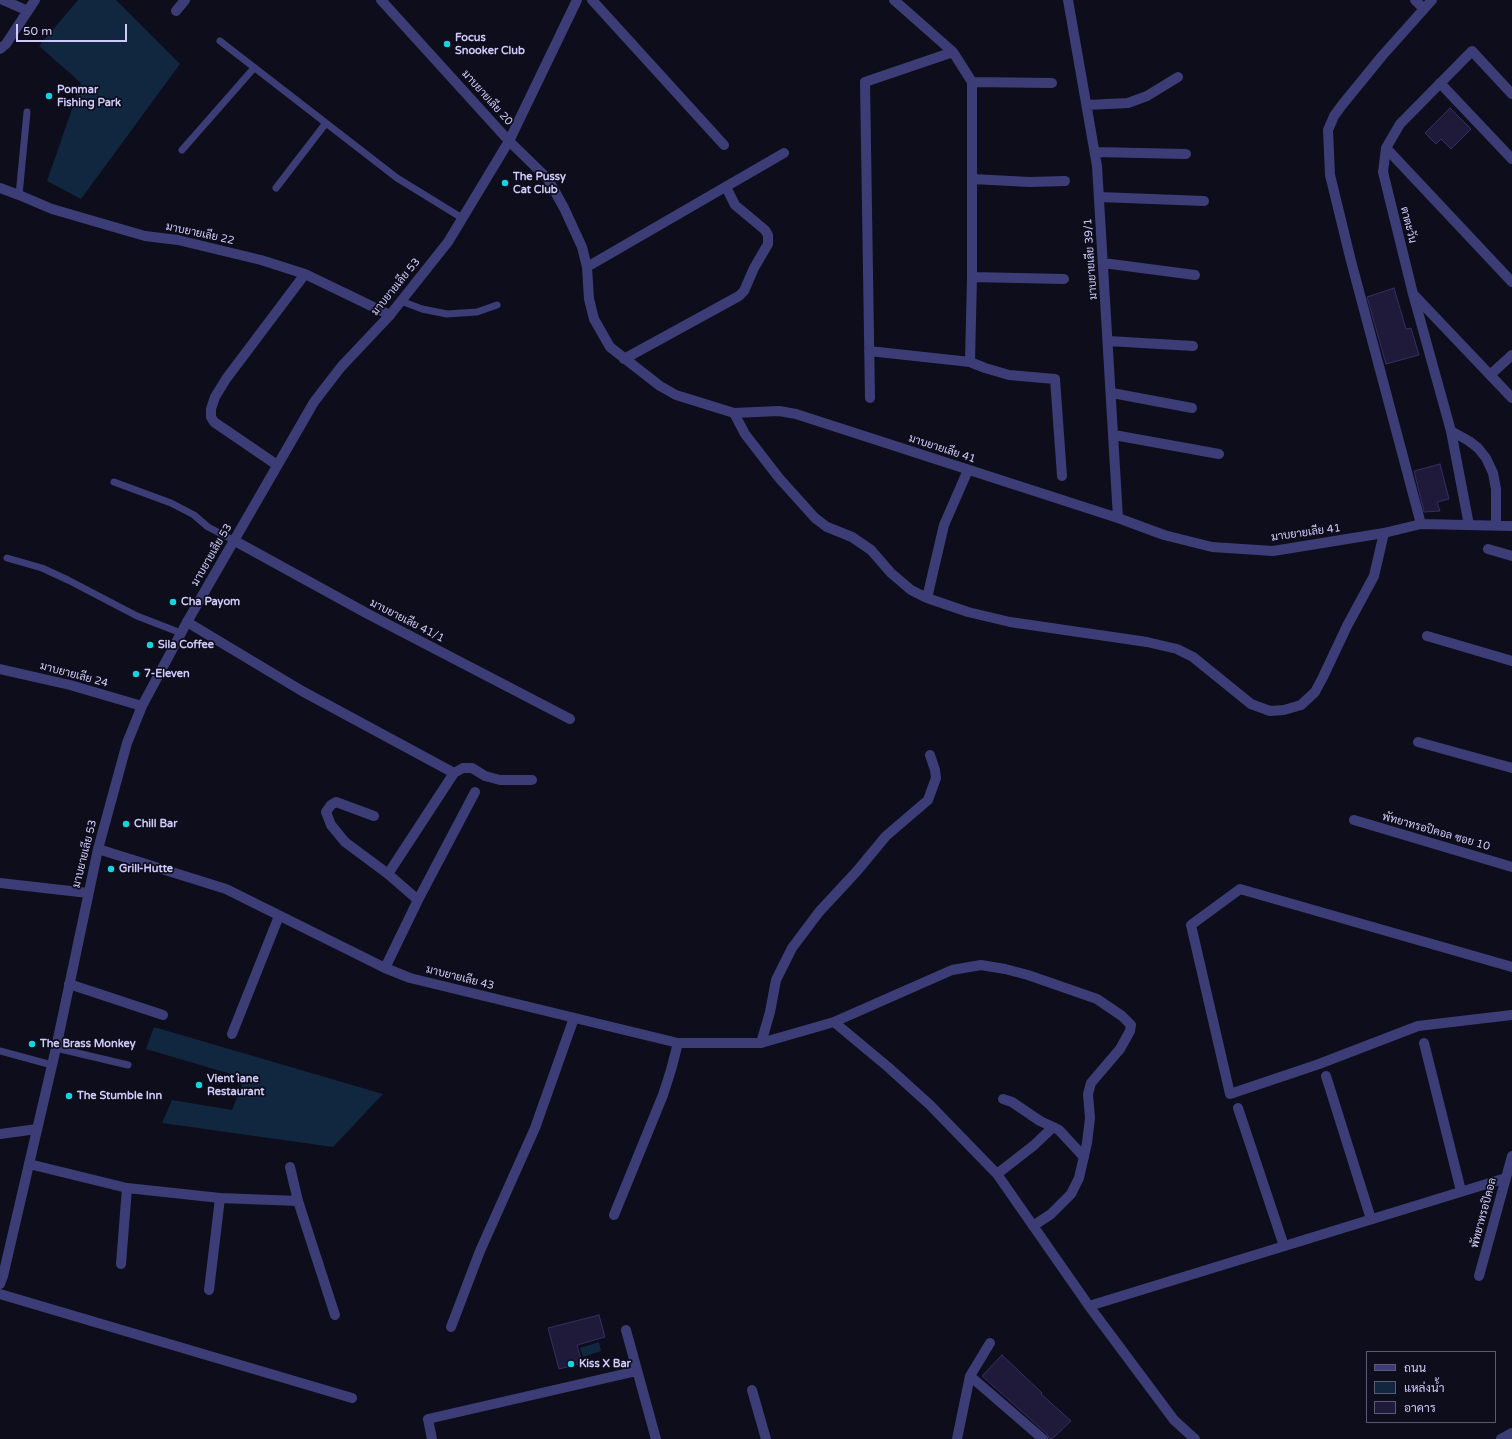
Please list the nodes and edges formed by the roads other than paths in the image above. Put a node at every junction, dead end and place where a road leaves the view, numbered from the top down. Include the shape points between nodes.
1 (3, 0) edge
2 (35, 0) edge
3 (185, 0) edge
4 (381, 0) edge
5 (577, 0) edge
6 (592, 0) edge
7 (894, 0) edge
8 (1068, 0) edge
9 (1415, 0) edge
10 (1432, 0) edge
11 (1424, 9) junction
12 (28, 11) junction
13 (176, 11) dead end
14 (220, 42) dead end
15 (0, 49) edge
16 (953, 52) junction
17 (254, 68) junction
18 (1178, 77) dead end
19 (972, 82) junction
20 (1052, 83) dead end
21 (1440, 83) junction
22 (1512, 94) edge
23 (1087, 105) junction
24 (27, 112) dead end
25 (326, 123) junction
26 (509, 141) junction
27 (724, 145) dead end
28 (1386, 148) junction
29 (182, 150) dead end
30 (1095, 152) junction
31 (784, 153) dead end
32 (1186, 154) dead end
33 (1512, 159) edge
34 (972, 179) junction
35 (1065, 181) dead end
36 (726, 187) junction
37 (0, 188) edge
38 (276, 188) dead end
39 (19, 195) junction
40 (1099, 197) junction
41 (1204, 201) dead end
42 (462, 218) junction
43 (1103, 263) junction
44 (587, 267) junction
45 (305, 274) junction
46 (1195, 275) dead end
47 (972, 277) junction
48 (1064, 278) dead end
49 (1512, 282) edge
50 (1413, 294) junction
51 (401, 301) junction
52 (497, 305) dead end
53 (390, 316) junction
54 (1108, 341) junction
55 (1193, 346) dead end
56 (869, 351) junction
57 (1512, 355) edge
58 (624, 359) junction
59 (970, 362) junction
60 (1490, 375) junction
61 (1112, 393) junction
62 (870, 398) dead end
63 (1512, 398) edge
64 (1192, 408) dead end
65 (734, 413) junction
66 (1451, 431) junction
67 (1114, 435) junction
68 (1219, 454) dead end
69 (277, 465) junction
70 (968, 470) junction
71 (1062, 476) dead end
72 (114, 482) dead end
73 (1118, 518) junction
74 (1421, 524) junction
75 (1469, 525) junction
76 (1496, 525) junction
77 (1512, 526) edge
78 (1384, 533) junction
79 (235, 541) junction
80 (1488, 549) dead end
81 (1512, 556) edge
82 (7, 558) dead end
83 (927, 598) junction
84 (187, 622) junction
85 (181, 633) junction
86 (1427, 636) dead end
87 (1512, 661) edge
88 (0, 669) edge
89 (142, 706) junction
90 (570, 719) dead end
91 (1418, 742) dead end
92 (930, 755) dead end
93 (1512, 768) edge
94 (454, 773) junction
95 (532, 780) dead end
96 (476, 792) dead end
97 (374, 816) dead end
98 (1354, 820) dead end
99 (98, 848) junction
100 (1512, 867) edge
101 (388, 874) junction
102 (0, 883) edge
103 (88, 893) junction
104 (418, 900) junction
105 (280, 916) junction
106 (1512, 967) edge
107 (385, 968) junction
108 (69, 984) junction
109 (163, 1015) dead end
110 (1512, 1015) edge
111 (574, 1018) junction
112 (834, 1022) junction
113 (232, 1034) dead end
114 (678, 1043) junction
115 (1424, 1043) dead end
116 (761, 1044) junction
117 (56, 1048) junction
118 (0, 1052) edge
119 (52, 1065) junction
120 (128, 1065) dead end
121 (1326, 1076) dead end
122 (1003, 1100) dead end
123 (1238, 1108) dead end
124 (1053, 1126) junction
125 (37, 1129) junction
126 (0, 1134) edge
127 (1084, 1157) junction
128 (1512, 1158) edge
129 (29, 1164) junction
130 (290, 1167) dead end
131 (997, 1174) junction
132 (1506, 1178) junction
133 (127, 1188) junction
134 (1461, 1191) junction
135 (220, 1198) junction
136 (298, 1201) junction
137 (614, 1215) dead end
138 (1371, 1219) junction
139 (1033, 1226) junction
140 (1284, 1246) junction
141 (121, 1264) dead end
142 (1479, 1276) dead end
143 (2, 1280) edge
144 (209, 1290) dead end
145 (0, 1294) edge
146 (1089, 1306) junction
147 (335, 1315) dead end
148 (451, 1327) dead end
149 (626, 1330) dead end
150 (990, 1343) dead end
151 (637, 1371) junction
152 (970, 1376) junction
153 (752, 1390) dead end
154 (352, 1398) dead end
155 (1512, 1433) edge
156 (432, 1439) edge
157 (656, 1439) edge
158 (766, 1439) edge
159 (957, 1439) edge
160 (1043, 1439) edge
161 (1195, 1439) edge
162 (1501, 1439) edge

1 - 12 street
2 - 12 street
3 - 13 street
4 - 26 street, มาบยายเลีย 20
5 - 26 street, มาบยายเลีย 53
6 - 27 street
7 - 16 street
8 - 23 street, มาบยายเลีย 39/1
9 - 11 street
10 - 11 street
11 - 74 street via 1342,105 1328,130 1330,175 1350,261
12 - 15 street
14 - 17 lane
16 - 19 street
16 - 56 street via 865,82
17 - 25 lane
17 - 29 lane
18 - 23 street via 1148,96 1128,103
19 - 20 street
19 - 34 street
21 - 22 street, ตาตะวัน via 1472,51
21 - 28 street, ตาตะวัน via 1400,124
21 - 33 street
23 - 30 street, มาบยายเลีย 39/1
24 - 39 lane
25 - 38 lane
25 - 42 lane via 397,178
26 - 42 street, มาบยายเลีย 53
26 - 44 street, มาบยายเลีย 41 via 548,179 575,230
28 - 49 street
28 - 50 street, ตาตะวัน via 1383,172
30 - 32 street
30 - 40 street, มาบยายเลีย 39/1
31 - 36 street
34 - 35 street
34 - 47 street
36 - 44 street
36 - 58 street via 735,205 768,235 768,244 744,292
37 - 39 street, มาบยายเลีย 22
39 - 45 street, มาบยายเลีย 22 via 52,209 146,236 178,240 261,260
40 - 41 street
40 - 43 street, มาบยายเลีย 39/1
42 - 51 street, มาบยายเลีย 53 via 448,242
43 - 46 street
43 - 54 street, มาบยายเลีย 39/1
44 - 58 street, มาบยายเลีย 41 via 589,299 594,319 610,347
45 - 53 street, มาบยายเลีย 22
45 - 69 street via 214,397 211,409 214,422
47 - 48 street
47 - 59 street
50 - 60 street
50 - 66 street, ตาตะวัน
51 - 52 lane via 447,314 477,312
51 - 53 street, มาบยายเลีย 53
53 - 69 street, มาบยายเลีย 53 via 341,367 314,402
54 - 55 street
54 - 61 street, มาบยายเลีย 39/1
56 - 59 street
56 - 62 street
57 - 60 street
58 - 65 street, มาบยายเลีย 41 via 676,395
59 - 71 street via 1009,375 1055,379
60 - 63 street
61 - 64 street
61 - 67 street, มาบยายเลีย 39/1
65 - 70 street, มาบยายเลีย 41 via 780,411 796,414
65 - 83 street via 745,434 779,478 815,518 871,550 891,573 911,590
66 - 75 street, ตาตะวัน
66 - 76 street via 1469,440 1486,458 1496,489
67 - 68 street
67 - 73 street, มาบยายเลีย 39/1
69 - 79 street, มาบยายเลีย 53
70 - 73 street, มาบยายเลีย 41
70 - 83 street via 944,525
72 - 79 lane via 194,514 208,527
73 - 78 street, มาบยายเลีย 41 via 1164,535 1212,547 1273,551
74 - 75 street, มาบยายเลีย 41
74 - 78 street, มาบยายเลีย 41
75 - 76 street, มาบยายเลีย 41
76 - 77 street, มาบยายเลีย 41
78 - 83 street via 1374,576 1346,626 1315,692 1301,705 1284,710 1270,711 1251,704 1193,657 1177,649 1147,642 1010,622 968,612
79 - 84 street, มาบยายเลีย 53
79 - 90 street, มาบยายเลีย 41/1 via 368,614
80 - 81 street
82 - 85 lane via 42,568 137,616
84 - 85 street, มาบยายเลีย 53
84 - 94 street via 302,691
85 - 89 street, มาบยายเลีย 53
86 - 87 street
88 - 89 street, มาบยายเลีย 24 via 70,685
89 - 99 street, มาบยายเลีย 53 via 127,743
91 - 93 street
92 - 116 street via 936,778 928,800 886,836 819,912 792,948 776,980
94 - 95 street via 463,768 472,768 485,776 500,780
94 - 101 street
96 - 104 street
97 - 101 street via 336,802 326,812 331,825 345,842
98 - 100 street, พัทยาทรอปิคอล ซอย 10
99 - 103 street, มาบยายเลีย 53
99 - 105 street, มาบยายเลีย 43 via 226,888
101 - 104 street
102 - 103 street
103 - 108 street, มาบยายเลีย 53
104 - 107 street
105 - 107 street, มาบยายเลีย 43
105 - 113 street
106 - 110 street via 1240,889 1191,925 1230,1094 1319,1064 1418,1026
107 - 111 street, มาบยายเลีย 43 via 410,978
108 - 109 street
108 - 117 street, มาบยายเลีย 53
111 - 114 street, มาบยายเลีย 43
111 - 148 street via 535,1128 480,1251
112 - 116 street, มาบยายเลีย 43
112 - 127 street, มาบยายเลีย 43 via 952,970 981,965 1028,975 1097,999 1131,1025 1120,1049 1091,1083 1088,1094 1090,1118
112 - 131 street via 930,1105
114 - 116 street, มาบยายเลีย 43
114 - 137 street via 672,1070
115 - 134 street
117 - 119 street, มาบยายเลีย 53
117 - 120 lane
118 - 119 lane
119 - 125 street, มาบยายเลีย 53
121 - 138 street
122 - 124 street via 1012,1102 1040,1121
123 - 140 street
124 - 127 street
124 - 131 street via 1033,1146
125 - 126 street
125 - 129 street, มาบยายเลีย 53
127 - 139 street via 1079,1178 1071,1194 1051,1214
128 - 132 street, พัทยาทรอปิคอล
129 - 133 street
129 - 143 street, มาบยายเลีย 53
130 - 136 street
131 - 139 street
132 - 134 street
132 - 142 street, พัทยาทรอปิคอล
133 - 135 street
133 - 141 street
134 - 138 street
135 - 136 street
135 - 144 street
136 - 147 street
138 - 140 street
139 - 146 street
140 - 146 street
145 - 154 street
146 - 161 street via 1174,1420
149 - 151 street
150 - 152 street
151 - 156 street via 428,1419
151 - 157 street
152 - 159 street
152 - 160 street
153 - 158 street
155 - 162 street

